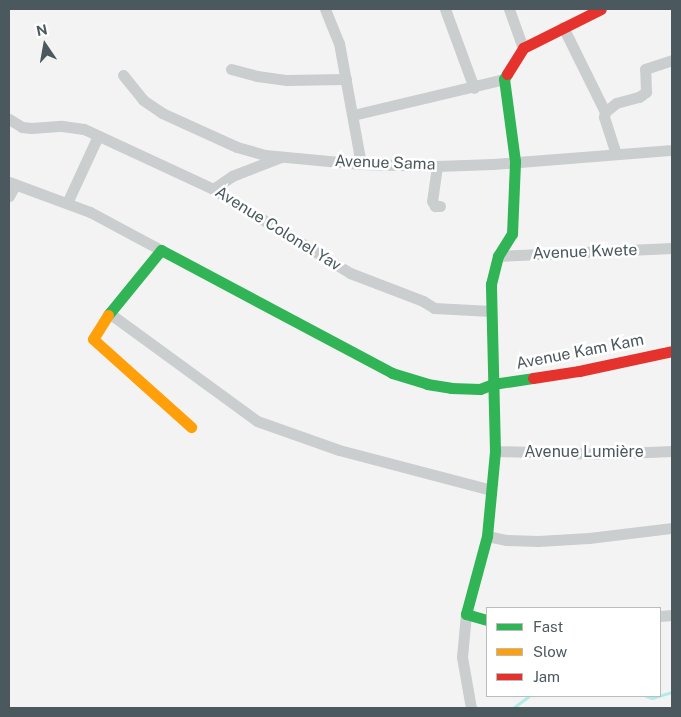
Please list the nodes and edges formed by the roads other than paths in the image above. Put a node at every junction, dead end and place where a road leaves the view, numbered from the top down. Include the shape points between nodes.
1 (325, 9) edge
2 (445, 9) edge
3 (509, 9) edge
4 (601, 9) edge
5 (563, 27) junction
6 (523, 48) junction
7 (672, 60) edge
8 (231, 69) dead end
9 (123, 75) dead end
10 (346, 79) junction
11 (504, 79) junction
12 (474, 88) junction
13 (605, 112) junction
14 (353, 115) junction
15 (9, 119) edge
16 (98, 136) junction
17 (672, 150) edge
18 (616, 154) junction
19 (281, 157) junction
20 (515, 162) junction
21 (361, 164) junction
22 (437, 166) junction
23 (12, 183) edge
24 (213, 189) junction
25 (9, 196) edge
26 (67, 203) junction
27 (440, 206) dead end
28 (672, 248) edge
29 (161, 250) junction
30 (498, 256) junction
31 (491, 311) junction
32 (109, 313) junction
33 (672, 351) edge
34 (493, 384) junction
35 (191, 427) dead end
36 (672, 450) edge
37 (496, 451) junction
38 (491, 490) junction
39 (672, 528) edge
40 (488, 536) junction
41 (466, 614) junction
42 (486, 620) edge
43 (471, 708) edge

1 - 10 street via 339,43
2 - 12 street
3 - 6 street
4 - 5 street
5 - 6 street
5 - 13 street
6 - 11 street
7 - 13 street via 645,69 646,92 616,103
8 - 10 street via 287,80
9 - 19 street, Avenue Sama via 143,100 162,113 237,147
10 - 14 street
11 - 12 street
11 - 20 street
12 - 14 street
13 - 18 street
14 - 21 street
15 - 16 street, Avenue Colonel Yav via 31,128 70,126
16 - 24 street, Avenue Colonel Yav
16 - 26 street
17 - 18 street, Avenue Sama
18 - 20 street, Avenue Sama
19 - 21 street, Avenue Sama
19 - 24 street via 232,176
20 - 22 street, Avenue Sama
20 - 30 street via 512,234
21 - 22 street, Avenue Sama
22 - 27 street via 433,202
23 - 25 street
23 - 26 street
24 - 31 street, Avenue Colonel Yav via 350,274 434,308
26 - 29 street
28 - 30 street, Avenue Kwete
29 - 32 street
29 - 34 street, Avenue Kam Kam via 392,373 451,388 472,390
30 - 31 street via 493,270
31 - 34 street
32 - 35 street via 93,339
32 - 38 street via 257,421 339,450
33 - 34 street, Avenue Kam Kam via 579,371
34 - 37 street
36 - 37 street, Avenue Lumière via 602,454
37 - 38 street
38 - 40 street
39 - 40 street via 538,542 516,542
40 - 41 street
41 - 42 street
41 - 43 street via 462,657

